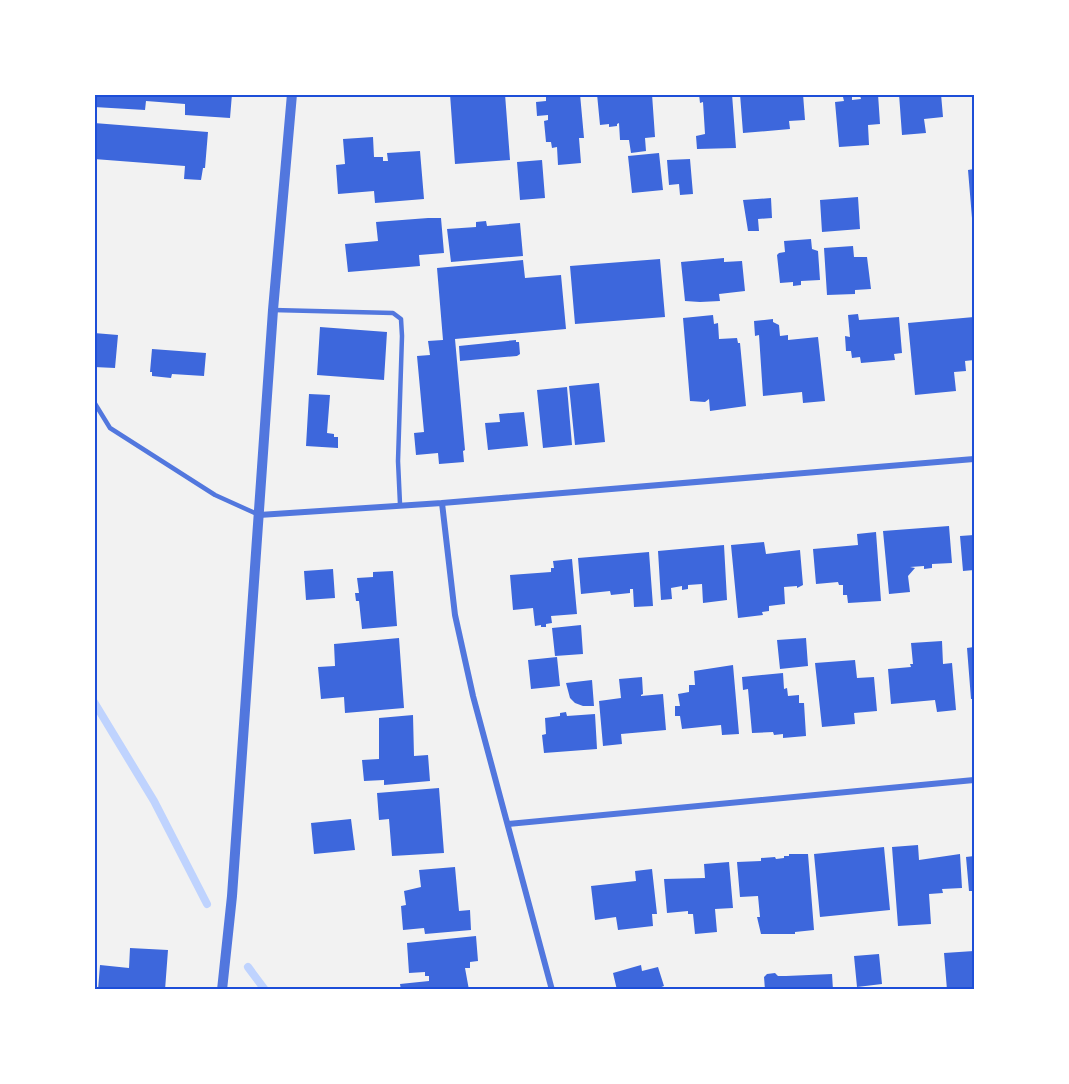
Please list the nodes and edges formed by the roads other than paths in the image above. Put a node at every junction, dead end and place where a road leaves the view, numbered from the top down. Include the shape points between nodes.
1 (292, 94) edge
2 (273, 310) junction
3 (94, 402) edge
4 (975, 459) edge
5 (442, 503) junction
6 (400, 504) junction
7 (259, 515) junction
8 (975, 780) edge
9 (508, 824) junction
10 (222, 985) edge
11 (552, 990) edge

1 - 2 street
2 - 6 lane via 393,313 401,319
2 - 7 street
3 - 7 lane via 110,428 215,495
4 - 5 street
5 - 6 street
5 - 9 street via 455,615
6 - 7 street
7 - 10 street
8 - 9 street
9 - 11 street

